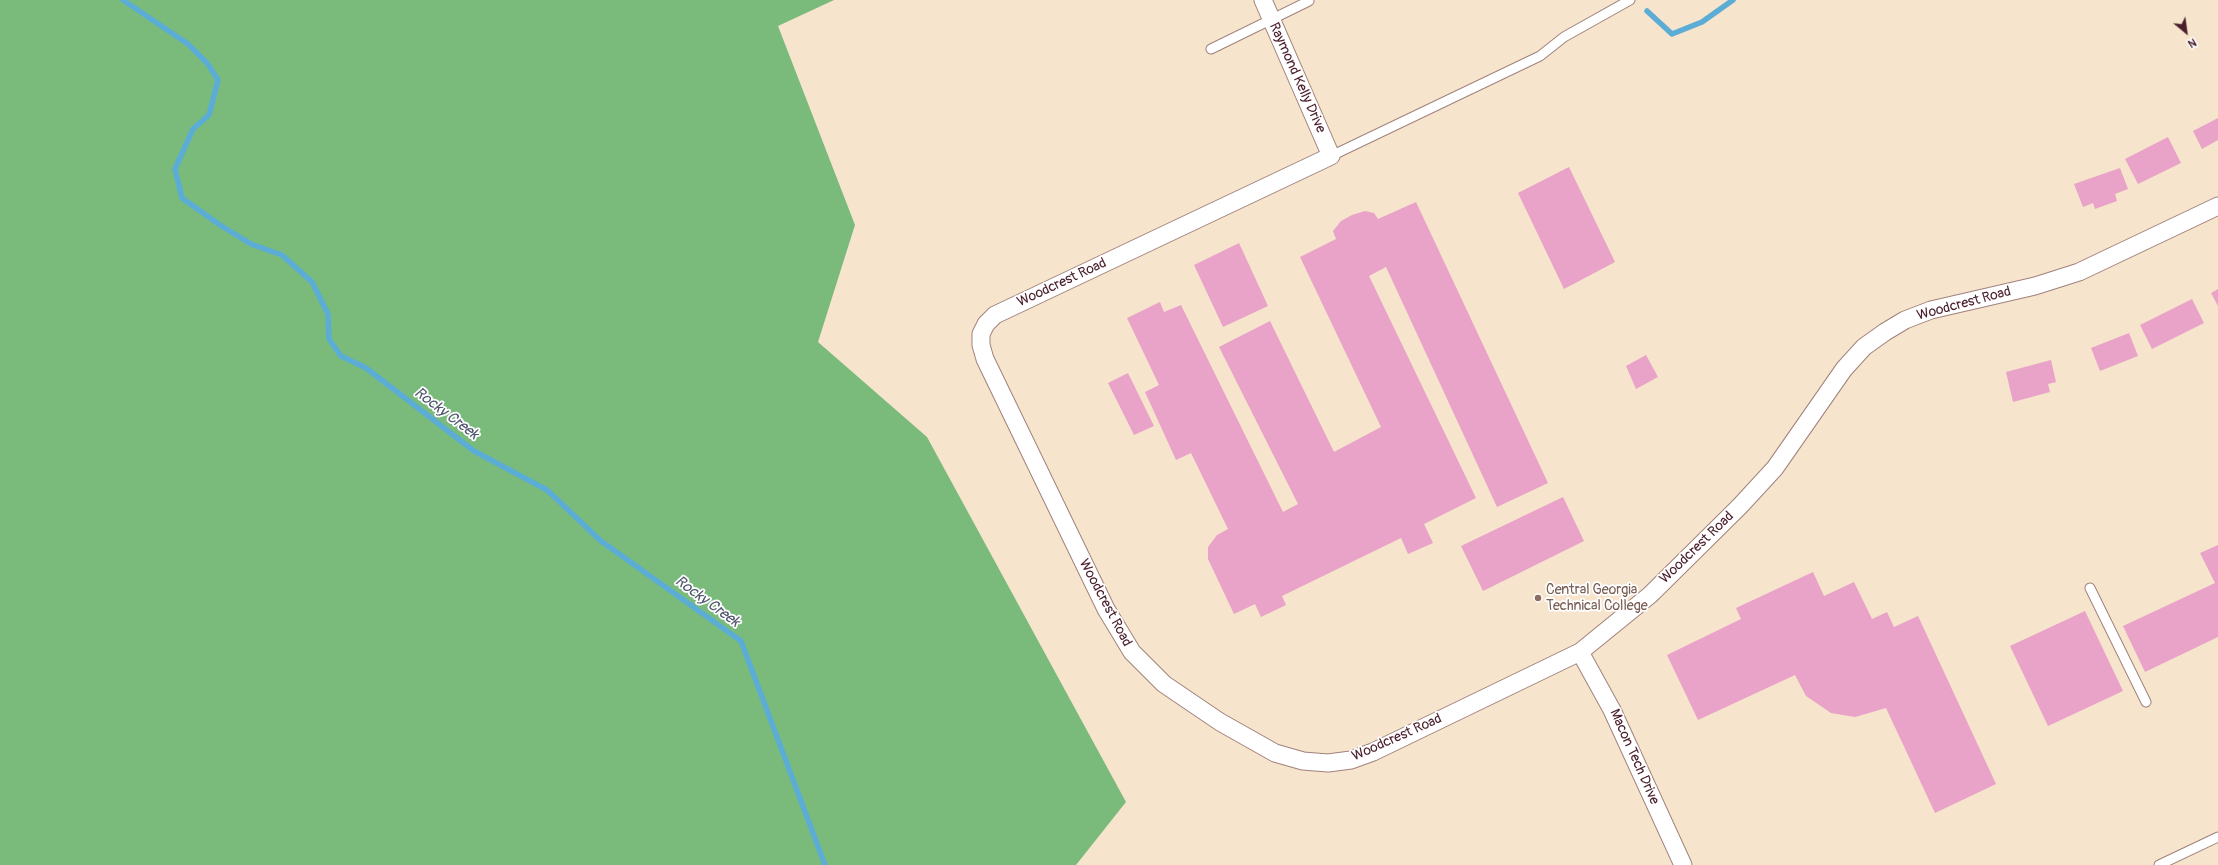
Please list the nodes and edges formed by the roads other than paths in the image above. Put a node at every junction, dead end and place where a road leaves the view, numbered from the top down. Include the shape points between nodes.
1 (1263, 0) edge
2 (1630, 0) edge
3 (1309, 1) dead end
4 (1271, 19) junction
5 (1211, 48) dead end
6 (1331, 156) junction
7 (2218, 206) edge
8 (2090, 588) dead end
9 (1580, 652) junction
10 (2146, 702) dead end
11 (2218, 837) edge
12 (1683, 865) edge
13 (2159, 865) edge

1 - 4 street, Raymond Kelly Drive
2 - 6 lane via 1564,36 1540,56
3 - 4 lane
4 - 5 lane
4 - 6 street, Raymond Kelly Drive
6 - 9 street, Woodcrest Road via 1018,303 995,315 981,334 985,359 1106,609 1132,652 1164,684 1220,722 1275,753 1303,761 1328,763 1351,760 1373,752
7 - 9 street, Woodcrest Road via 2079,272 2035,286 1931,310 1905,320 1885,332 1864,347 1844,369 1775,468 1740,506 1650,595
8 - 10 lane
9 - 12 street, Macon Tech Drive via 1612,710
11 - 13 lane

